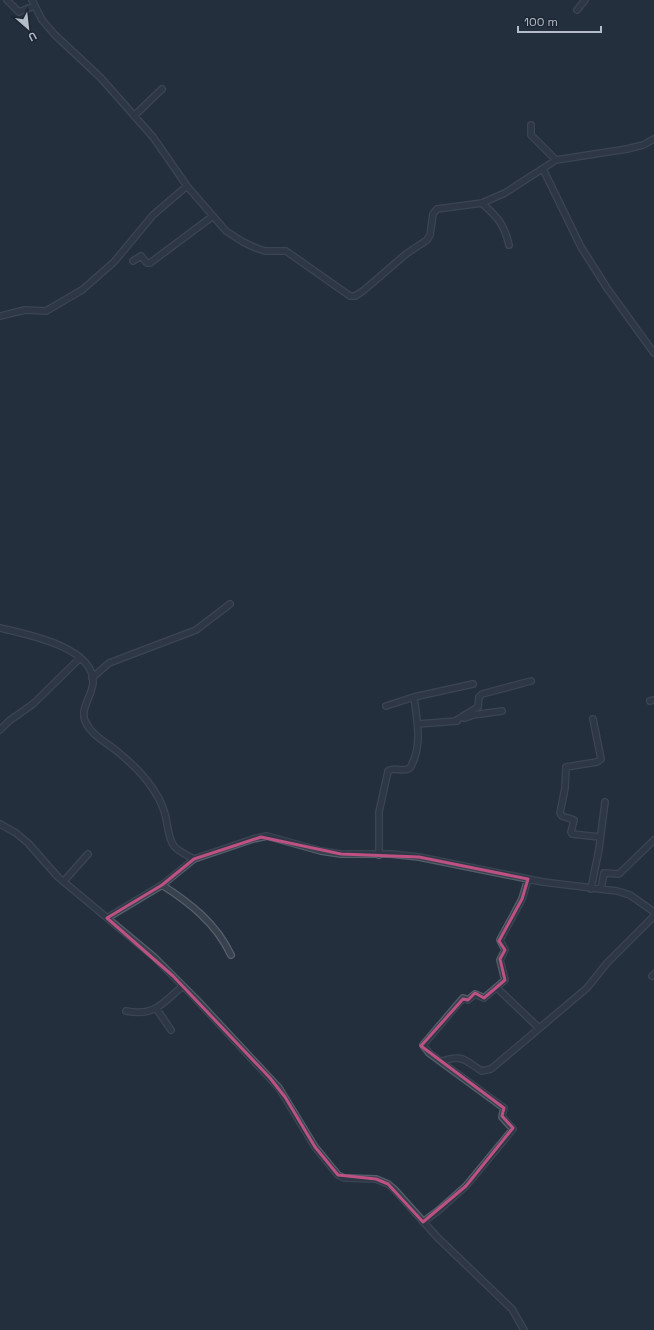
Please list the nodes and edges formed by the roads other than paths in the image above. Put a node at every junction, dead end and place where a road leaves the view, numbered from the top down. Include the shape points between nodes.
1 (7, 0) edge
2 (585, 0) edge
3 (33, 3) edge
4 (577, 10) dead end
5 (162, 88) dead end
6 (134, 116) junction
7 (531, 125) dead end
8 (654, 139) edge
9 (556, 160) junction
10 (543, 169) junction
11 (187, 186) junction
12 (482, 203) junction
13 (213, 216) junction
14 (508, 245) dead end
15 (133, 261) dead end
16 (0, 316) edge
17 (654, 353) edge
18 (230, 604) dead end
19 (0, 628) edge
20 (80, 658) junction
21 (92, 678) junction
22 (531, 681) dead end
23 (473, 684) dead end
24 (414, 697) junction
25 (386, 706) dead end
26 (502, 711) dead end
27 (593, 719) dead end
28 (455, 721) junction
29 (418, 724) junction
30 (0, 730) edge
31 (604, 802) dead end
32 (0, 824) edge
33 (600, 837) junction
34 (654, 840) edge
35 (88, 854) dead end
36 (379, 855) junction
37 (194, 859) junction
38 (528, 879) junction
39 (64, 881) junction
40 (162, 885) junction
41 (601, 888) junction
42 (591, 889) junction
43 (654, 912) edge
44 (654, 916) edge
45 (107, 918) junction
46 (231, 955) dead end
47 (183, 986) junction
48 (498, 988) junction
49 (156, 1008) junction
50 (126, 1011) dead end
51 (539, 1028) junction
52 (171, 1030) dead end
53 (442, 1061) junction
54 (423, 1222) junction
55 (524, 1330) edge

1 - 3 street via 20,12
2 - 4 street
3 - 6 street via 55,35 96,72
5 - 6 street
6 - 11 street via 153,137
7 - 9 street via 531,135
8 - 9 street via 633,148
9 - 10 street
10 - 12 street via 505,193
10 - 17 street via 581,247
11 - 13 street
11 - 16 street via 154,215 114,262 82,290 46,311 25,310
12 - 13 street via 436,210 432,215 427,240 354,296 346,294 286,251 265,251 243,242 226,231
12 - 14 street via 502,224
13 - 15 street via 150,263 140,256
18 - 21 street via 196,630 109,663
19 - 20 street via 44,639
20 - 21 street via 89,668
20 - 30 street via 33,704 9,720
21 - 37 street via 84,709 87,724 98,738 140,771 163,806 172,844
22 - 28 street via 482,694 478,707
23 - 24 street
24 - 25 street
24 - 29 street
26 - 28 street via 473,715
27 - 33 street via 601,759 597,762 566,767 560,813 561,816 574,820 572,834
28 - 29 street
29 - 36 street via 418,747 411,767 406,770 388,771 379,812
31 - 33 street
32 - 39 street via 28,842
33 - 42 street
34 - 41 street via 619,874 604,872
35 - 39 street
36 - 37 street via 349,855 321,851 267,836
36 - 38 street via 419,857
37 - 40 street
38 - 42 street
38 - 48 street via 521,901 500,940 505,950 500,960 506,979
39 - 45 street
40 - 45 street
40 - 46 street via 182,898 210,923
41 - 42 street
41 - 43 street via 630,895
44 - 51 street via 611,959 587,988
45 - 47 street via 154,957
47 - 49 street
47 - 54 street via 279,1088 315,1147 338,1176 376,1179 388,1184 401,1195
48 - 51 street
48 - 53 street via 484,998 475,994 468,1000 464,998 424,1043 426,1050
49 - 50 street via 141,1014
49 - 52 street
51 - 53 street via 489,1070 482,1071 464,1058
53 - 54 street via 504,1108 502,1116 513,1129 466,1186
54 - 55 street via 512,1309

